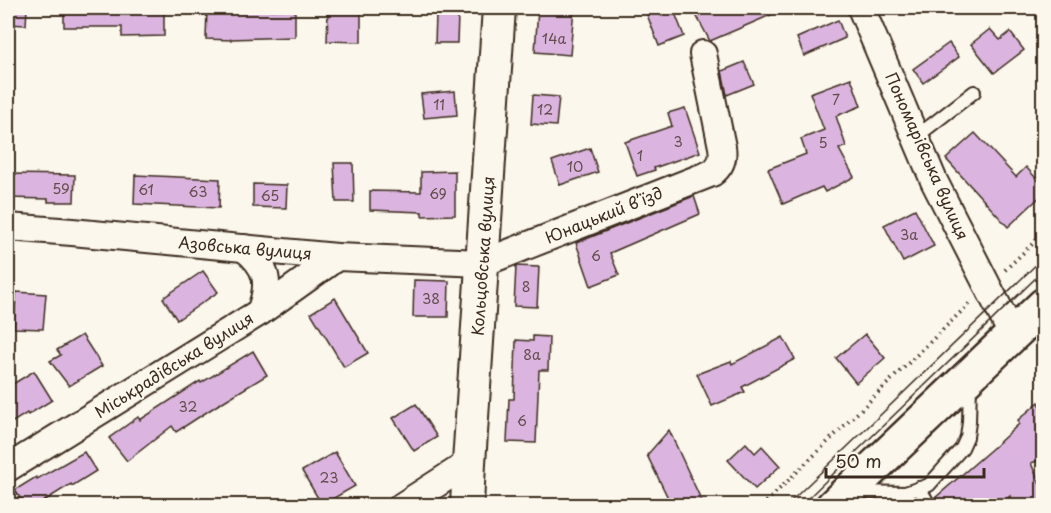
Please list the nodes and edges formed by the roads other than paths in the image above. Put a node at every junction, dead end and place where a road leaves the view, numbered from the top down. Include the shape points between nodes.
1 (499, 8) edge
2 (861, 8) edge
3 (703, 54) dead end
4 (974, 92) dead end
5 (916, 137) junction
6 (8, 227) edge
7 (244, 248) junction
8 (337, 257) junction
9 (483, 263) junction
10 (1044, 305) edge
11 (260, 312) junction
12 (1012, 336) junction
13 (970, 375) junction
14 (469, 464) junction
15 (8, 468) edge
16 (919, 488) junction
17 (840, 499) edge
18 (402, 506) edge
19 (468, 506) edge
20 (930, 506) edge

1 - 9 street, Кольцовська вулиця
2 - 5 street, Пономарівська вулиця
3 - 9 street, Юнацький в’їзд via 723,155 717,169
4 - 5 lane
5 - 12 street, Пономарівська вулиця
6 - 7 street, Азовська вулиця
7 - 8 street, Азовська вулиця
7 - 11 street via 263,269 266,291
8 - 9 street, Азовська вулиця
8 - 11 street, Міськрадівська вулиця
9 - 14 street, Кольцовська вулиця
10 - 12 main road
11 - 15 street, Міськрадівська вулиця
12 - 13 main road
13 - 16 lane via 967,437 962,448 928,485
13 - 17 main road
14 - 18 street
14 - 19 street, Кольцовська вулиця
16 - 17 lane via 905,493
16 - 20 lane

